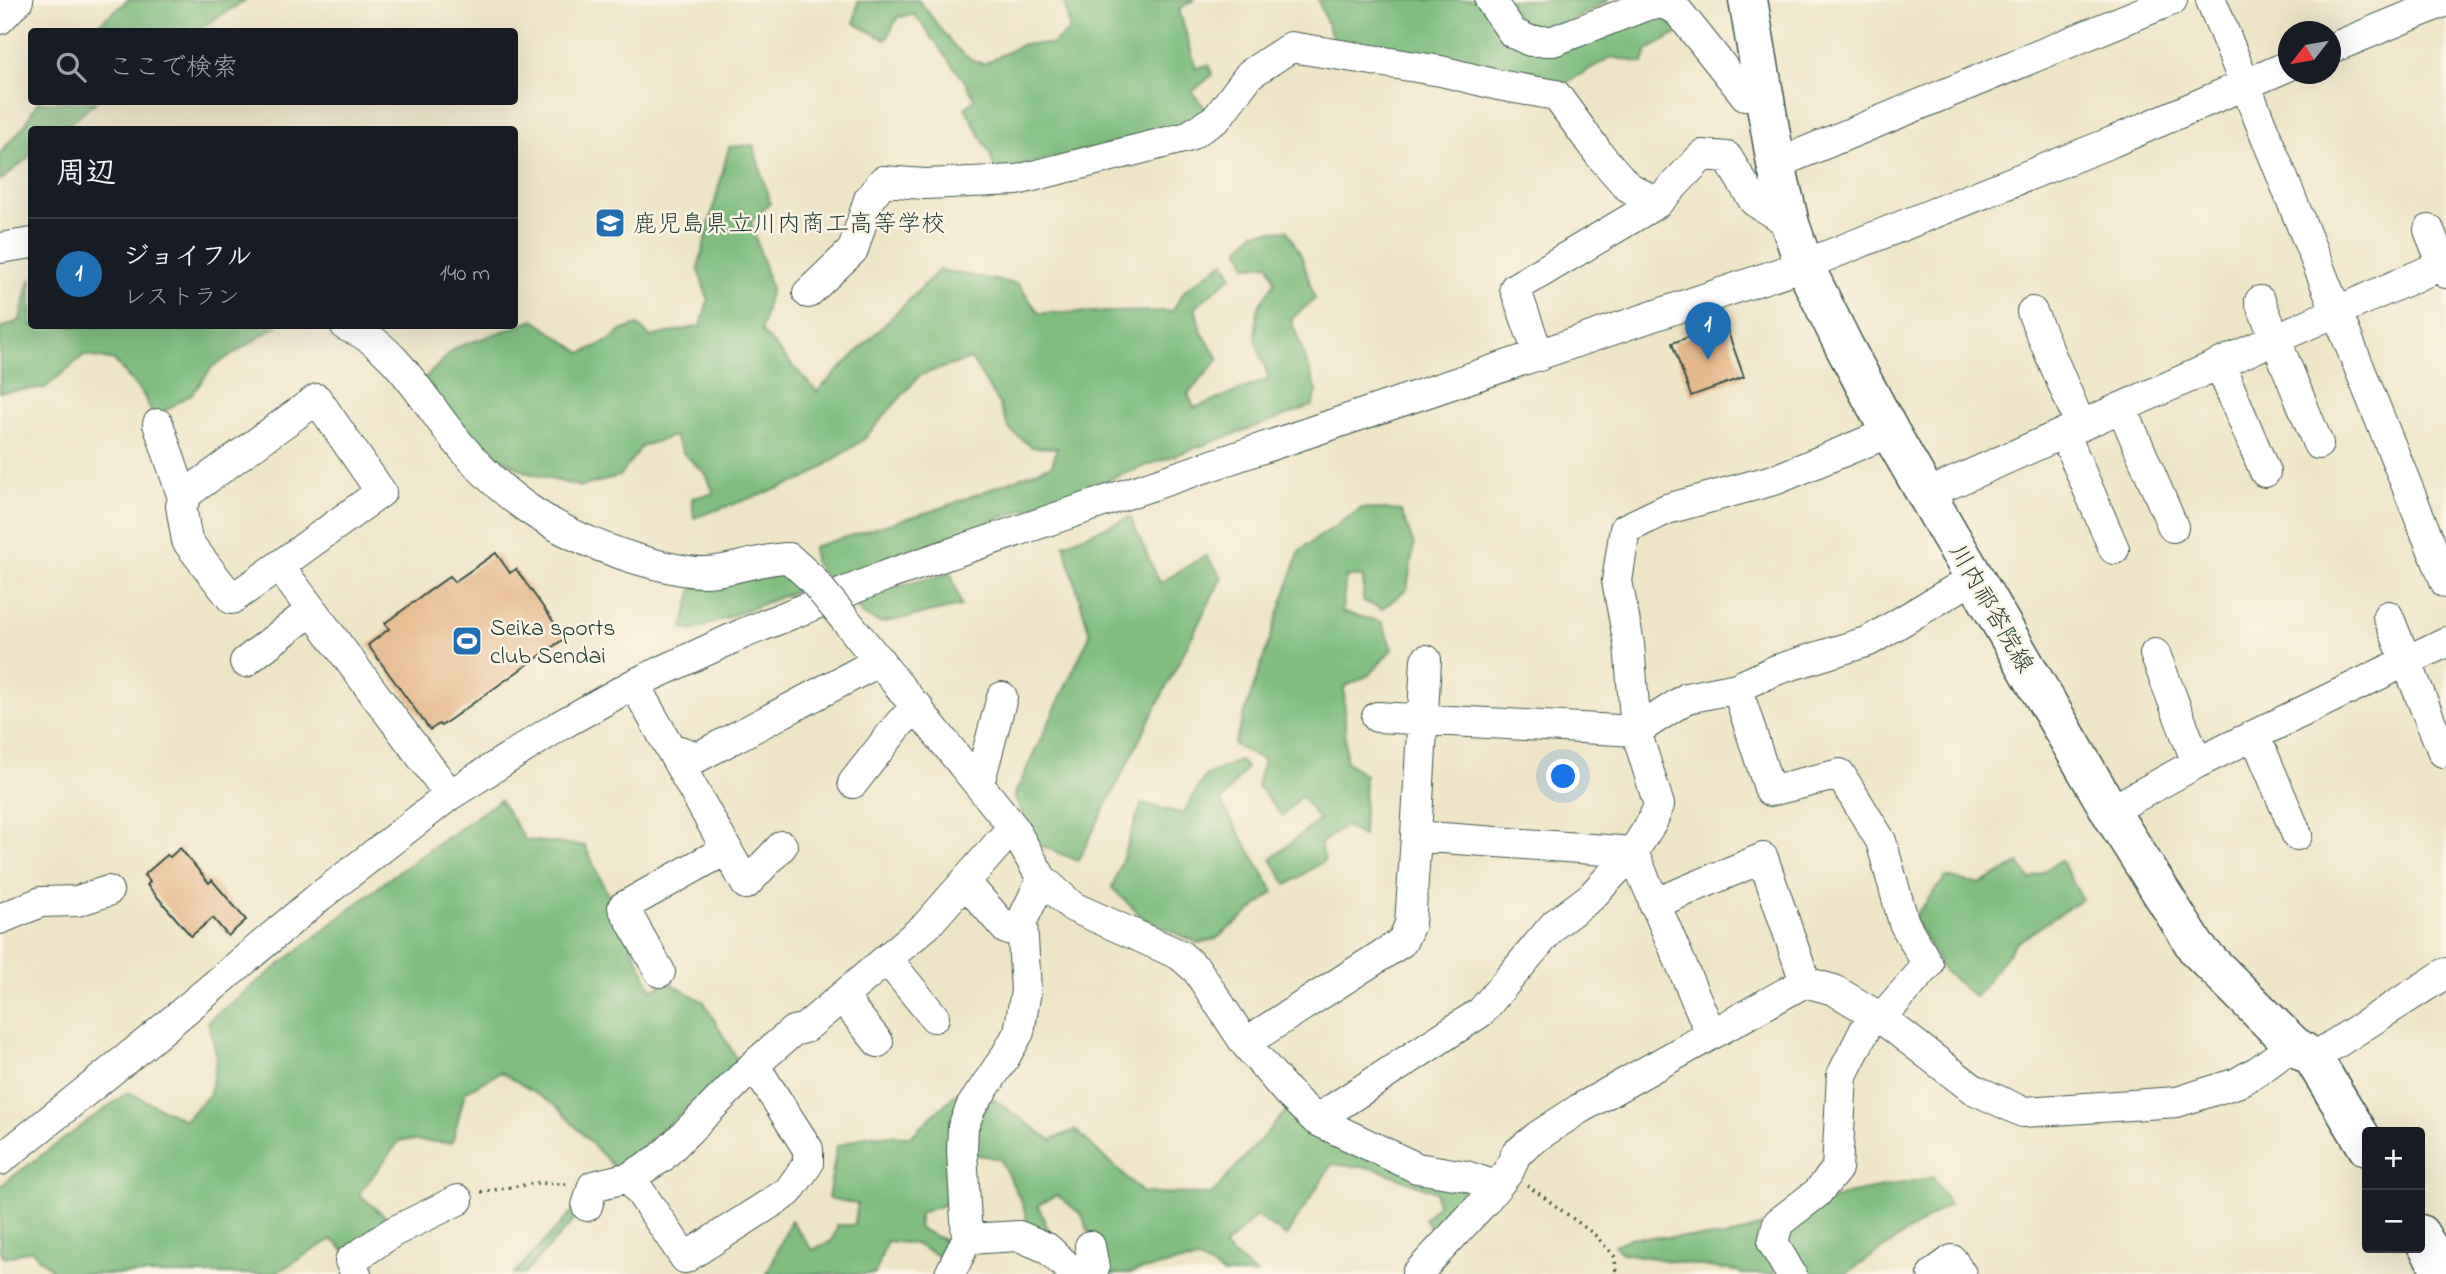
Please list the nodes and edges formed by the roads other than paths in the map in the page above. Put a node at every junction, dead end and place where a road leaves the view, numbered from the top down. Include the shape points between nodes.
1 (18, 0) edge
2 (1490, 0) edge
3 (1748, 0) edge
4 (2172, 0) edge
5 (2211, 0) edge
6 (2446, 1) edge
7 (0, 19) edge
8 (2341, 44) edge
9 (2278, 70) edge
10 (2245, 85) junction
11 (1763, 93) junction
12 (1776, 164) junction
13 (1657, 203) junction
14 (1790, 224) junction
15 (2429, 230) dead end
16 (28, 244) edge
17 (0, 248) edge
18 (1804, 265) junction
19 (2445, 267) edge
20 (808, 293) dead end
21 (2260, 301) dead end
22 (2032, 312) dead end
23 (2337, 313) junction
24 (351, 329) edge
25 (2276, 340) junction
26 (1539, 356) junction
27 (2220, 365) junction
28 (2122, 408) junction
29 (158, 424) dead end
30 (2073, 430) junction
31 (1890, 432) junction
32 (2318, 444) dead end
33 (2265, 472) dead end
34 (1927, 494) junction
35 (184, 501) junction
36 (2173, 527) dead end
37 (2114, 549) dead end
38 (279, 566) junction
39 (1974, 578) junction
40 (2446, 583) edge
41 (312, 610) junction
42 (2388, 616) dead end
43 (2446, 642) edge
44 (2155, 654) dead end
45 (1426, 660) dead end
46 (880, 661) junction
47 (2406, 661) junction
48 (245, 662) dead end
49 (634, 684) junction
50 (1737, 688) junction
51 (1002, 697) dead end
52 (918, 707) junction
53 (1377, 717) dead end
54 (1422, 720) junction
55 (1636, 731) junction
56 (2255, 735) junction
57 (670, 748) junction
58 (2443, 752) dead end
59 (2197, 763) junction
60 (853, 783) dead end
61 (979, 784) junction
62 (450, 795) junction
63 (2110, 811) junction
64 (1013, 827) junction
65 (2297, 835) dead end
66 (1416, 836) junction
67 (782, 846) dead end
68 (727, 849) junction
69 (1633, 852) junction
70 (1042, 879) junction
71 (965, 882) junction
72 (108, 891) dead end
73 (1654, 904) junction
74 (0, 919) edge
75 (1006, 929) dead end
76 (887, 959) junction
77 (660, 972) dead end
78 (2446, 973) edge
79 (1805, 982) junction
80 (842, 997) junction
81 (1877, 1016) junction
82 (934, 1017) dead end
83 (1711, 1034) junction
84 (878, 1042) dead end
85 (1245, 1043) junction
86 (2303, 1052) junction
87 (754, 1065) junction
88 (1316, 1120) junction
89 (2362, 1140) edge
90 (0, 1160) edge
91 (630, 1177) junction
92 (1502, 1178) junction
93 (590, 1196) road end
94 (457, 1200) road end
95 (967, 1239) junction
96 (2425, 1242) edge
97 (1090, 1246) dead end
98 (356, 1274) edge
99 (950, 1274) edge
100 (1417, 1274) edge
101 (1791, 1274) edge
102 (1933, 1274) edge
103 (1961, 1274) edge
104 (2444, 1274) edge

1 - 7 street
2 - 11 street via 1513,33 1530,41 1553,41 1662,3 1677,9 1745,95
3 - 11 main road, 川内祁答院線
4 - 12 street
5 - 10 street
6 - 8 street
9 - 10 street
10 - 18 street
10 - 23 street
11 - 12 main road, 川内祁答院線
12 - 14 main road, 川内祁答院線
13 - 14 street via 1703,155 1727,157 1754,201
13 - 20 street via 1627,186 1556,95 1291,47 1250,74 1217,118 1187,136 1017,180 883,181 869,199 853,250
13 - 26 street via 1516,288
14 - 18 main road, 川内祁答院線
15 - 19 street
16 - 17 street
18 - 26 street
18 - 31 main road, 川内祁答院線
19 - 23 street
21 - 25 street
22 - 30 street
23 - 25 street
23 - 40 street
24 - 46 street, bridge via 383,349 480,470 552,524 597,546 654,565 704,572 789,558
25 - 27 street
25 - 32 street
26 - 49 street via 890,574 741,634
27 - 28 street
27 - 33 street
28 - 30 street
28 - 36 street
29 - 35 street
30 - 34 street
30 - 37 street
31 - 34 main road, 川内祁答院線
31 - 55 street via 1777,479 1667,509 1625,529 1617,581 1629,644
34 - 39 main road, 川内祁答院線
35 - 38 street via 187,541 232,599
35 - 38 street via 189,492 317,399 381,492
38 - 41 street
39 - 50 street via 1869,641 1776,670
39 - 63 main road, 川内祁答院線
41 - 48 street
41 - 62 street
42 - 47 street
43 - 47 street
44 - 59 street
45 - 54 street
46 - 52 street
46 - 57 street via 698,757
47 - 56 street
47 - 58 street
49 - 57 street
49 - 62 street
50 - 55 street via 1687,698
50 - 81 street via 1770,792 1840,774 1881,841 1904,923 1928,965
51 - 61 street
52 - 60 street
52 - 61 street
53 - 54 street
54 - 55 street
54 - 66 street
55 - 69 street via 1659,804
56 - 59 street
56 - 65 street
57 - 68 street
59 - 63 street
61 - 64 street
62 - 90 street
63 - 86 main road, 川内祁答院線 via 2197,949
64 - 70 street
64 - 71 street
66 - 69 street
66 - 85 street via 1410,924 1402,942
67 - 68 street via 747,884
68 - 77 street via 622,907
69 - 73 street
69 - 88 street via 1591,897 1555,924 1481,1012
70 - 85 street via 1073,907 1180,955 1197,970
70 - 95 street via 1022,921 1026,991 1019,1032 963,1127
71 - 75 street
71 - 76 street via 927,925
72 - 74 street via 76,901 41,902
73 - 79 street via 1763,858
73 - 83 street
76 - 80 street
76 - 82 street
78 - 86 street
79 - 81 street via 1834,990
79 - 83 street
80 - 84 street
80 - 87 street
81 - 86 street via 1973,1089 2023,1112 2176,1102 2236,1083
81 - 101 street via 1842,1075 1837,1169 1816,1193 1778,1223 1773,1243
83 - 92 street via 1538,1136 1516,1154
85 - 88 street
86 - 89 main road, 川内祁答院線
87 - 91 street via 661,1158
87 - 91 street via 808,1149 808,1164 788,1192 685,1258
88 - 92 street via 1417,1168
91 - 93 street
92 - 100 street
94 - 98 street via 393,1232 350,1261
95 - 97 street via 1020,1236 1047,1248 1073,1273 1094,1268
95 - 99 street
96 - 104 main road
102 - 103 street via 1952,1260

